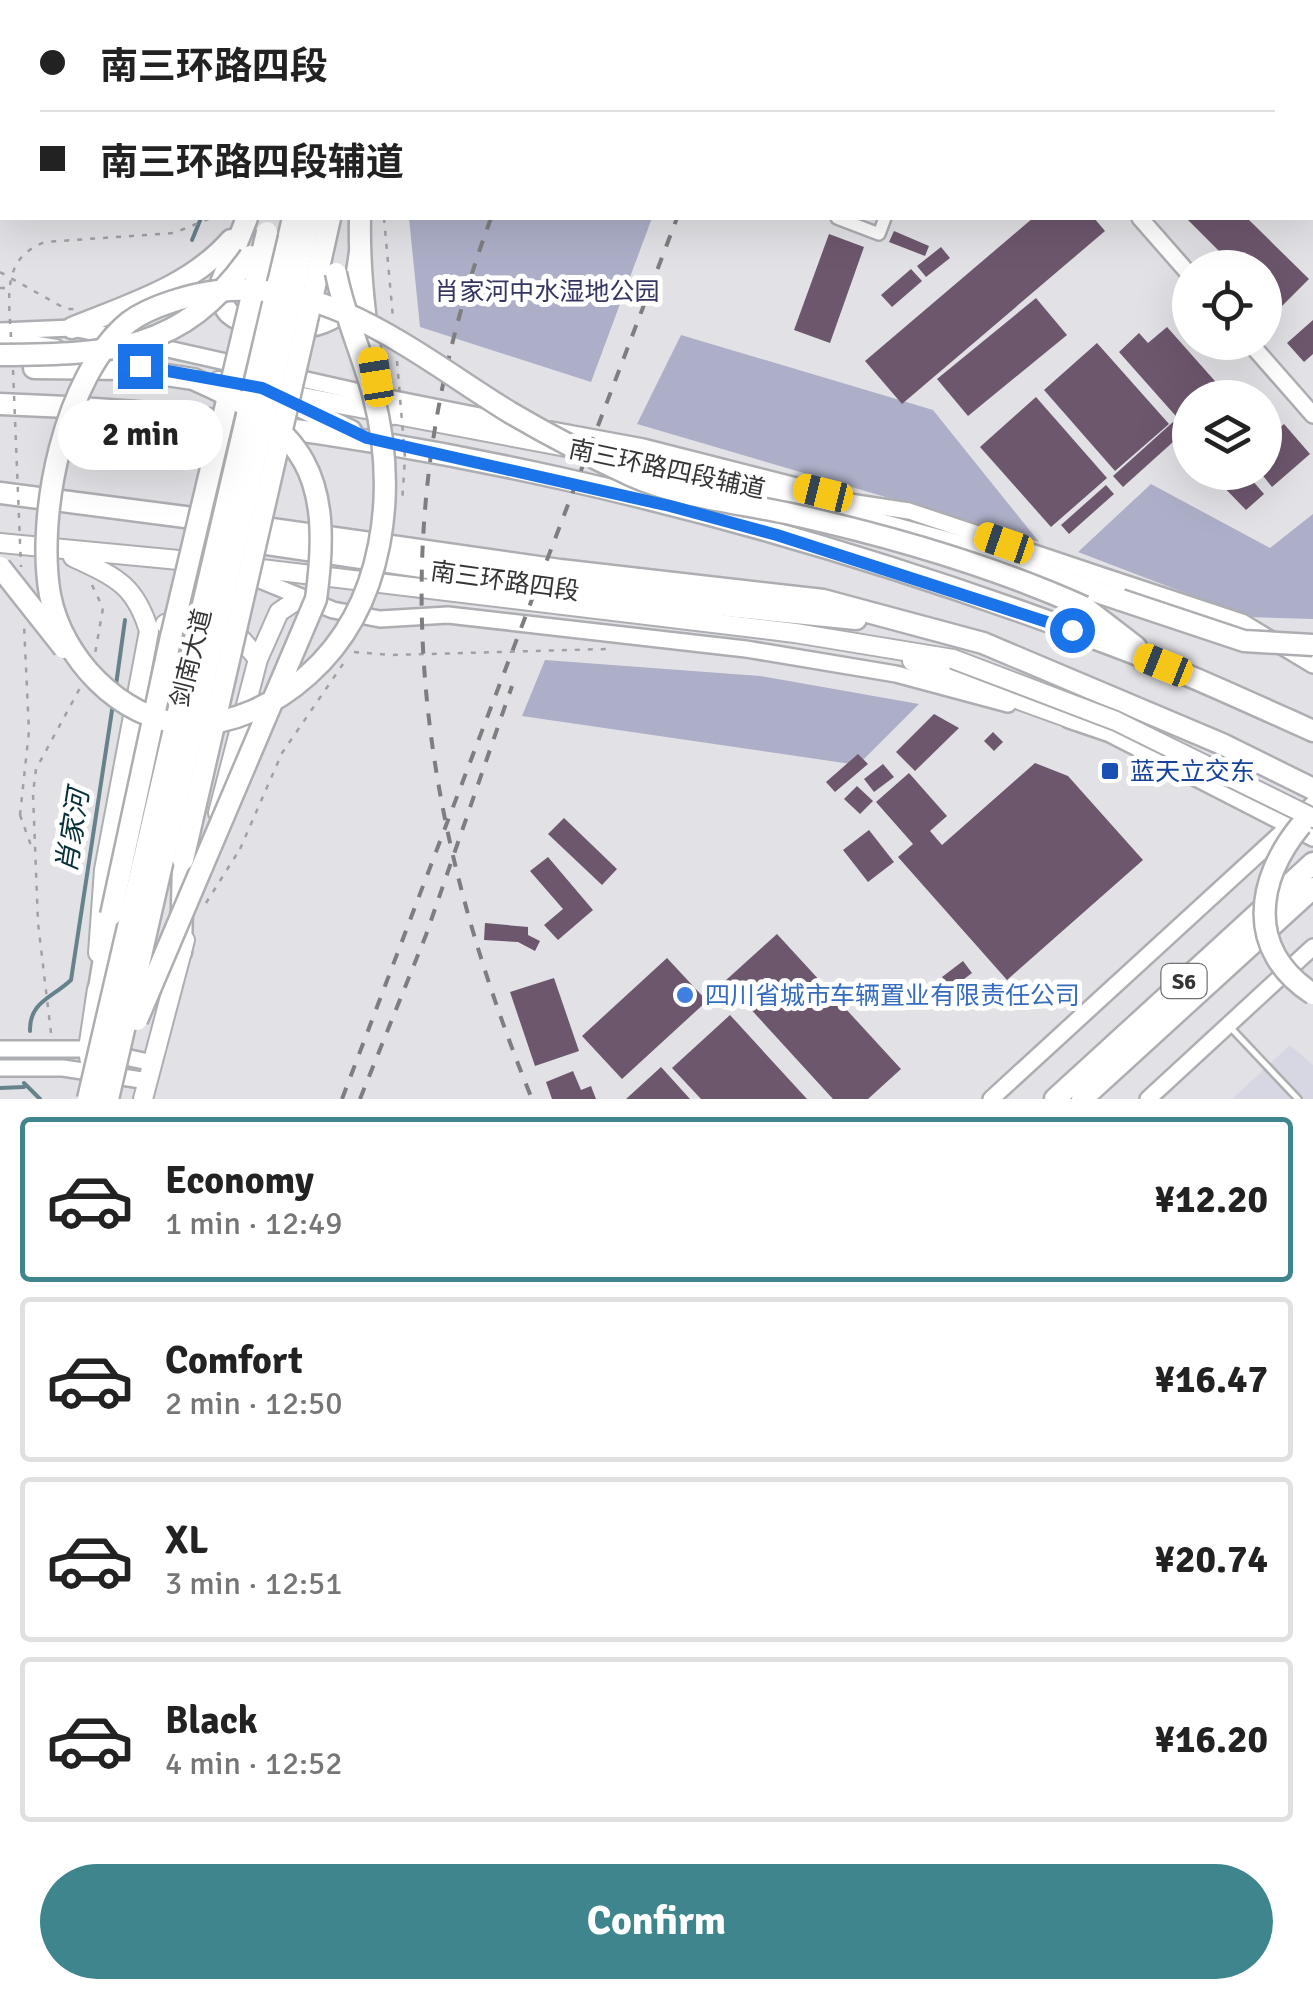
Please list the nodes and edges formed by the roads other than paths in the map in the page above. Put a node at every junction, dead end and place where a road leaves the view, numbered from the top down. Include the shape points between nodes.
1 (245, 220) edge
2 (246, 220) edge
3 (293, 220) edge
4 (310, 220) edge
5 (332, 220) edge
6 (333, 220) edge
7 (360, 220) edge
8 (843, 220) edge
9 (884, 220) edge
10 (1142, 220) edge
11 (268, 225) edge
12 (360, 252) junction
13 (1172, 254) edge
14 (296, 286) junction
15 (72, 328) junction
16 (0, 331) edge
17 (0, 340) edge
18 (0, 355) edge
19 (1265, 360) edge
20 (0, 368) edge
21 (262, 388) junction
22 (385, 402) junction
23 (0, 404) edge
24 (1313, 415) edge
25 (367, 438) junction
26 (752, 489) junction
27 (0, 493) edge
28 (859, 502) junction
29 (1, 543) edge
30 (63, 552) junction
31 (220, 564) junction
32 (0, 568) edge
33 (300, 598) junction
34 (149, 631) junction
35 (795, 633) junction
36 (1110, 637) junction
37 (1313, 645) edge
38 (258, 659) junction
39 (1313, 665) edge
40 (92, 673) junction
41 (1076, 721) junction
42 (1313, 730) edge
43 (1313, 790) edge
44 (1313, 804) edge
45 (1313, 817) edge
46 (1289, 826) junction
47 (1313, 838) edge
48 (1313, 862) edge
49 (1313, 888) edge
50 (1313, 946) edge
51 (181, 952) junction
52 (1313, 994) edge
53 (97, 1001) junction
54 (1228, 1024) junction
55 (0, 1049) edge
56 (88, 1049) junction
57 (0, 1068) edge
58 (92, 1072) junction
59 (115, 1072) junction
60 (148, 1081) edge
61 (92, 1099) edge
62 (108, 1099) edge
63 (991, 1099) edge
64 (1055, 1099) edge
65 (1082, 1099) edge
66 (1148, 1099) edge
67 (1298, 1099) edge

1 - 15 highway via 212,261 180,283
2 - 12 highway via 217,293 241,320 320,326 347,304
3 - 14 highway, 剑南大道
4 - 14 highway, 剑南大道
5 - 14 highway
6 - 40 highway, bridge via 336,274 373,392 386,464 377,552 357,617 330,656 292,690 210,724 166,721 131,708
7 - 12 highway
8 - 9 street via 879,234
10 - 13 main road
11 - 18 highway, bridge via 209,307 160,337 91,353
11 - 53 highway, bridge via 170,641
12 - 22 highway
14 - 51 highway, bridge via 183,860
14 - 59 highway, 剑南大道, bridge
14 - 61 highway, 剑南大道, bridge
15 - 16 main road
15 - 22 main road
17 - 21 main road, 南三环路四段辅道
19 - 24 main road
20 - 59 highway, bridge via 164,372 240,400 293,444 316,486 322,520 316,599
21 - 22 main road, 南三环路四段辅道
21 - 25 highway
22 - 26 main road, 南三环路四段辅道
22 - 28 main road via 643,447
23 - 25 highway
25 - 36 highway via 670,506
26 - 28 main road, 南三环路四段辅道
26 - 37 highway, bridge via 960,546 1244,641
27 - 43 highway, 南三环路四段 via 824,600 983,642
28 - 39 main road, 南三环路四段辅道 via 909,511 1242,622
29 - 30 main road
30 - 31 main road
30 - 34 main road via 125,585 140,602
31 - 33 main road
31 - 35 main road
32 - 40 highway, bridge via 69,656
33 - 38 main road via 280,612
33 - 41 main road via 380,619 448,615 746,649 896,674
34 - 38 main road via 191,612 206,613 228,624
34 - 53 main road via 104,870
35 - 41 main road via 909,660
35 - 45 main road, bridge via 952,659 1116,721
36 - 40 highway, bridge via 1084,607 1017,577 802,516 638,479 512,414 380,330 284,291 244,289 210,292 134,318 84,378 52,498 50,594 61,626
36 - 42 highway
38 - 51 main road
41 - 46 main road
44 - 46 main road
45 - 52 highway, bridge via 1282,848 1264,896 1277,960
46 - 47 main road
46 - 63 main road
48 - 64 highway, S6
49 - 65 highway, S6
50 - 54 main road
51 - 60 main road
53 - 56 main road
54 - 66 main road
54 - 67 lane
55 - 56 main road
56 - 58 main road
56 - 60 main road
57 - 58 main road
58 - 60 main road
58 - 61 main road
59 - 62 highway, 剑南大道, bridge

